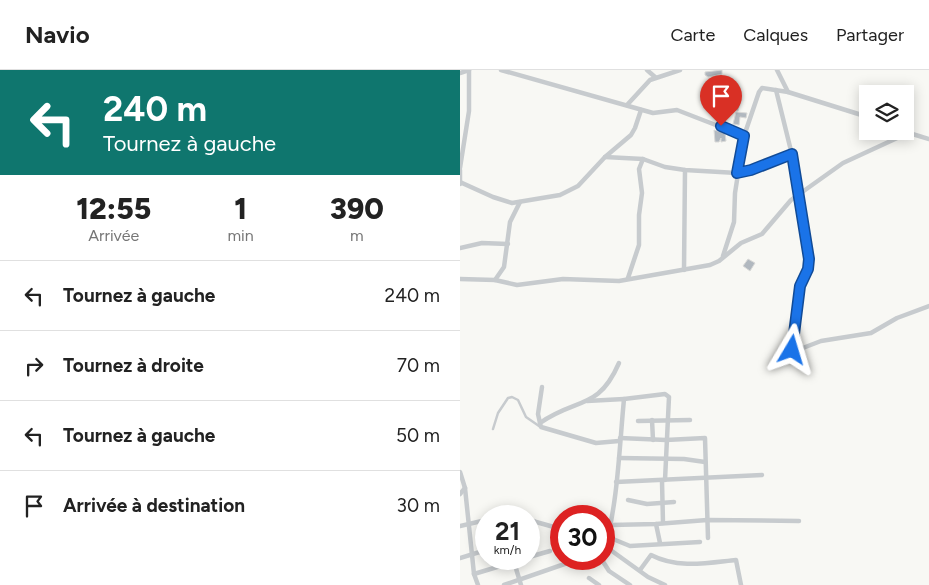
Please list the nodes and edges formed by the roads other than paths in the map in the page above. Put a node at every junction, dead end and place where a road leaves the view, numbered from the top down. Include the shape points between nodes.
1 (469, 70) edge
2 (501, 70) edge
3 (647, 70) edge
4 (680, 70) edge
5 (778, 70) edge
6 (460, 74) edge
7 (655, 77) junction
8 (776, 90) junction
9 (788, 92) junction
10 (627, 105) junction
11 (641, 110) junction
12 (859, 114) edge
13 (914, 134) edge
14 (744, 136) junction
15 (929, 139) edge
16 (889, 140) edge
17 (792, 154) junction
18 (605, 157) junction
19 (643, 159) junction
20 (460, 169) edge
21 (685, 170) junction
22 (737, 173) junction
23 (460, 183) edge
24 (799, 193) junction
25 (520, 202) junction
26 (508, 244) junction
27 (460, 248) edge
28 (719, 261) junction
29 (684, 270) junction
30 (628, 278) junction
31 (460, 279) edge
32 (495, 280) junction
33 (929, 306) edge
34 (619, 363) dead end
35 (542, 387) dead end
36 (624, 399) junction
37 (587, 401) junction
38 (652, 420) junction
39 (668, 420) junction
40 (690, 420) dead end
41 (638, 421) dead end
42 (540, 425) junction
43 (493, 429) dead end
44 (620, 440) junction
45 (653, 440) junction
46 (666, 440) junction
47 (619, 458) junction
48 (667, 460) junction
49 (705, 462) junction
50 (460, 472) edge
51 (762, 475) dead end
52 (705, 479) junction
53 (664, 480) junction
54 (616, 482) junction
55 (465, 488) junction
56 (460, 494) edge
57 (628, 500) dead end
58 (674, 502) dead end
59 (662, 503) junction
60 (615, 506) edge
61 (707, 520) junction
62 (475, 521) edge
63 (799, 521) dead end
64 (663, 523) junction
65 (615, 524) edge
66 (656, 524) junction
67 (468, 525) junction
68 (460, 526) edge
69 (708, 538) dead end
70 (615, 541) edge
71 (700, 542) dead end
72 (660, 543) junction
73 (550, 551) dead end
74 (615, 552) edge
75 (473, 554) junction
76 (540, 554) edge
77 (460, 558) edge
78 (487, 570) edge
79 (516, 570) edge
80 (552, 570) edge
81 (608, 570) edge
82 (640, 570) junction
83 (474, 574) junction
84 (589, 578) dead end
85 (520, 583) edge
86 (478, 585) edge
87 (504, 585) edge
88 (599, 585) edge
89 (628, 585) edge
90 (665, 585) edge
91 (741, 585) edge

1 - 6 street
1 - 20 street via 469,111
2 - 10 street
3 - 7 street
4 - 7 street
5 - 9 street
7 - 10 street
8 - 9 street
8 - 14 street via 759,90
8 - 17 street
9 - 12 street
10 - 11 street
11 - 14 street via 676,110
11 - 18 street via 631,135
13 - 15 street
14 - 22 street
16 - 24 street via 842,163
17 - 22 street
17 - 24 street
18 - 19 street
18 - 25 street via 571,191
19 - 21 street
19 - 30 street via 639,169 642,193 639,245
20 - 23 street
21 - 22 street
21 - 29 street
22 - 28 street via 734,222
23 - 25 street via 505,202
24 - 28 street via 762,234 741,243
24 - 33 street via 809,259 800,286 792,350 831,338 871,333 897,318
25 - 26 street via 510,222
26 - 27 street via 482,243
26 - 32 street via 504,267
28 - 29 street via 710,266
29 - 30 street
30 - 32 street via 619,281 563,279 517,285
31 - 32 street
34 - 37 street via 607,386
35 - 42 street via 538,414
36 - 37 street
36 - 39 street via 667,395
36 - 44 street
37 - 42 street via 552,414
38 - 39 street
38 - 41 street
38 - 45 street
39 - 40 street
39 - 46 street
42 - 43 lane via 526,417 518,400 512,397 498,413
42 - 44 street via 596,443
44 - 45 street
44 - 47 street
45 - 46 street
46 - 48 street
46 - 49 street via 705,438
47 - 48 street
47 - 54 street
48 - 49 street
48 - 53 street
49 - 52 street
50 - 55 street
51 - 52 street
52 - 53 street
52 - 61 street
53 - 54 street
53 - 59 street
54 - 60 street
55 - 56 street
55 - 67 street
57 - 59 street
58 - 59 street
59 - 64 street
61 - 63 street
61 - 64 street
61 - 69 street
62 - 67 street
64 - 66 street
65 - 66 street
66 - 72 street
67 - 68 street
67 - 75 street
70 - 72 street via 630,546
71 - 72 street
73 - 76 street
74 - 82 street
75 - 77 street
75 - 83 street
78 - 83 street
79 - 85 street
80 - 85 street
81 - 89 street
82 - 90 street
82 - 91 street via 651,555 690,564 736,560
83 - 86 street
84 - 88 street
85 - 87 street

